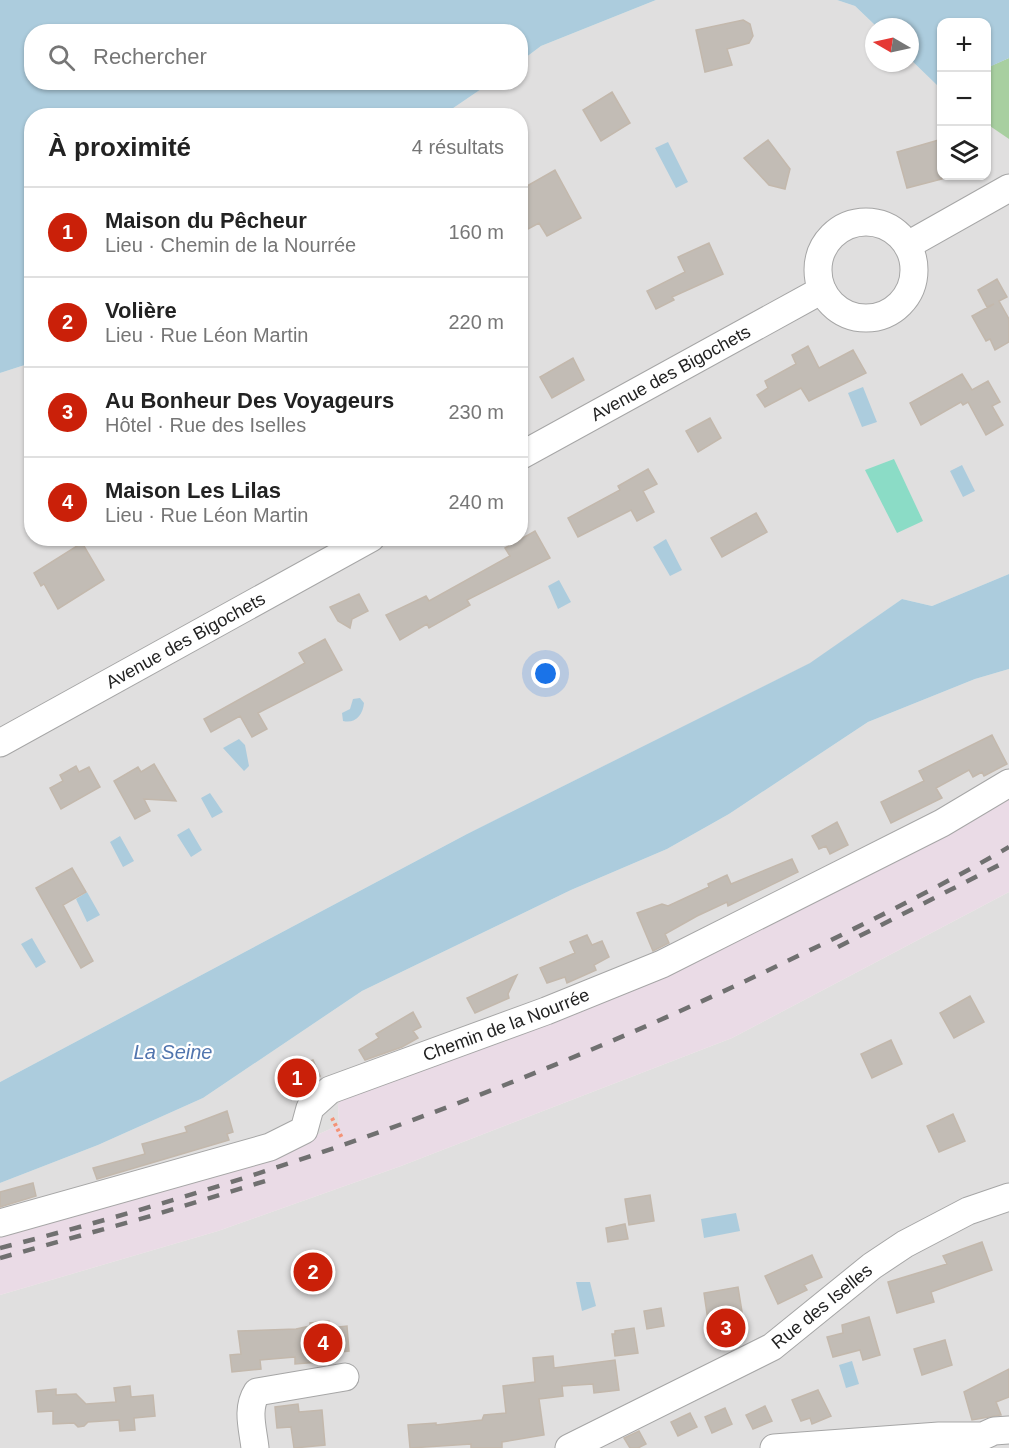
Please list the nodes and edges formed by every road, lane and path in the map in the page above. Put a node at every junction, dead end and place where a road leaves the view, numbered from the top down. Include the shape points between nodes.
1 (1009, 188) edge
2 (908, 244) junction
3 (822, 290) junction
4 (528, 452) edge
5 (357, 546) edge
6 (0, 743) edge
7 (1009, 783) edge
8 (335, 1120) dead end
9 (342, 1138) dead end
10 (1009, 1197) edge
11 (0, 1223) edge
12 (345, 1377) dead end
13 (1009, 1430) edge
14 (255, 1448) edge
15 (568, 1448) edge
16 (774, 1448) edge

1 - 2 street
2 - 3 street via 897,232 875,223 851,224 837,231 825,243 819,258
2 - 3 street via 915,275 910,291 889,313 858,318 843,313
3 - 4 street, Avenue des Bigochets
5 - 6 street, Avenue des Bigochets
7 - 11 street, Chemin de la Nourrée via 942,824 662,964 330,1090 310,1108 304,1130 270,1147
8 - 9 path
10 - 15 street, Rue des Iselles via 968,1211 905,1244 772,1347
12 - 14 street via 257,1392 251,1400
13 - 16 street via 983,1436

